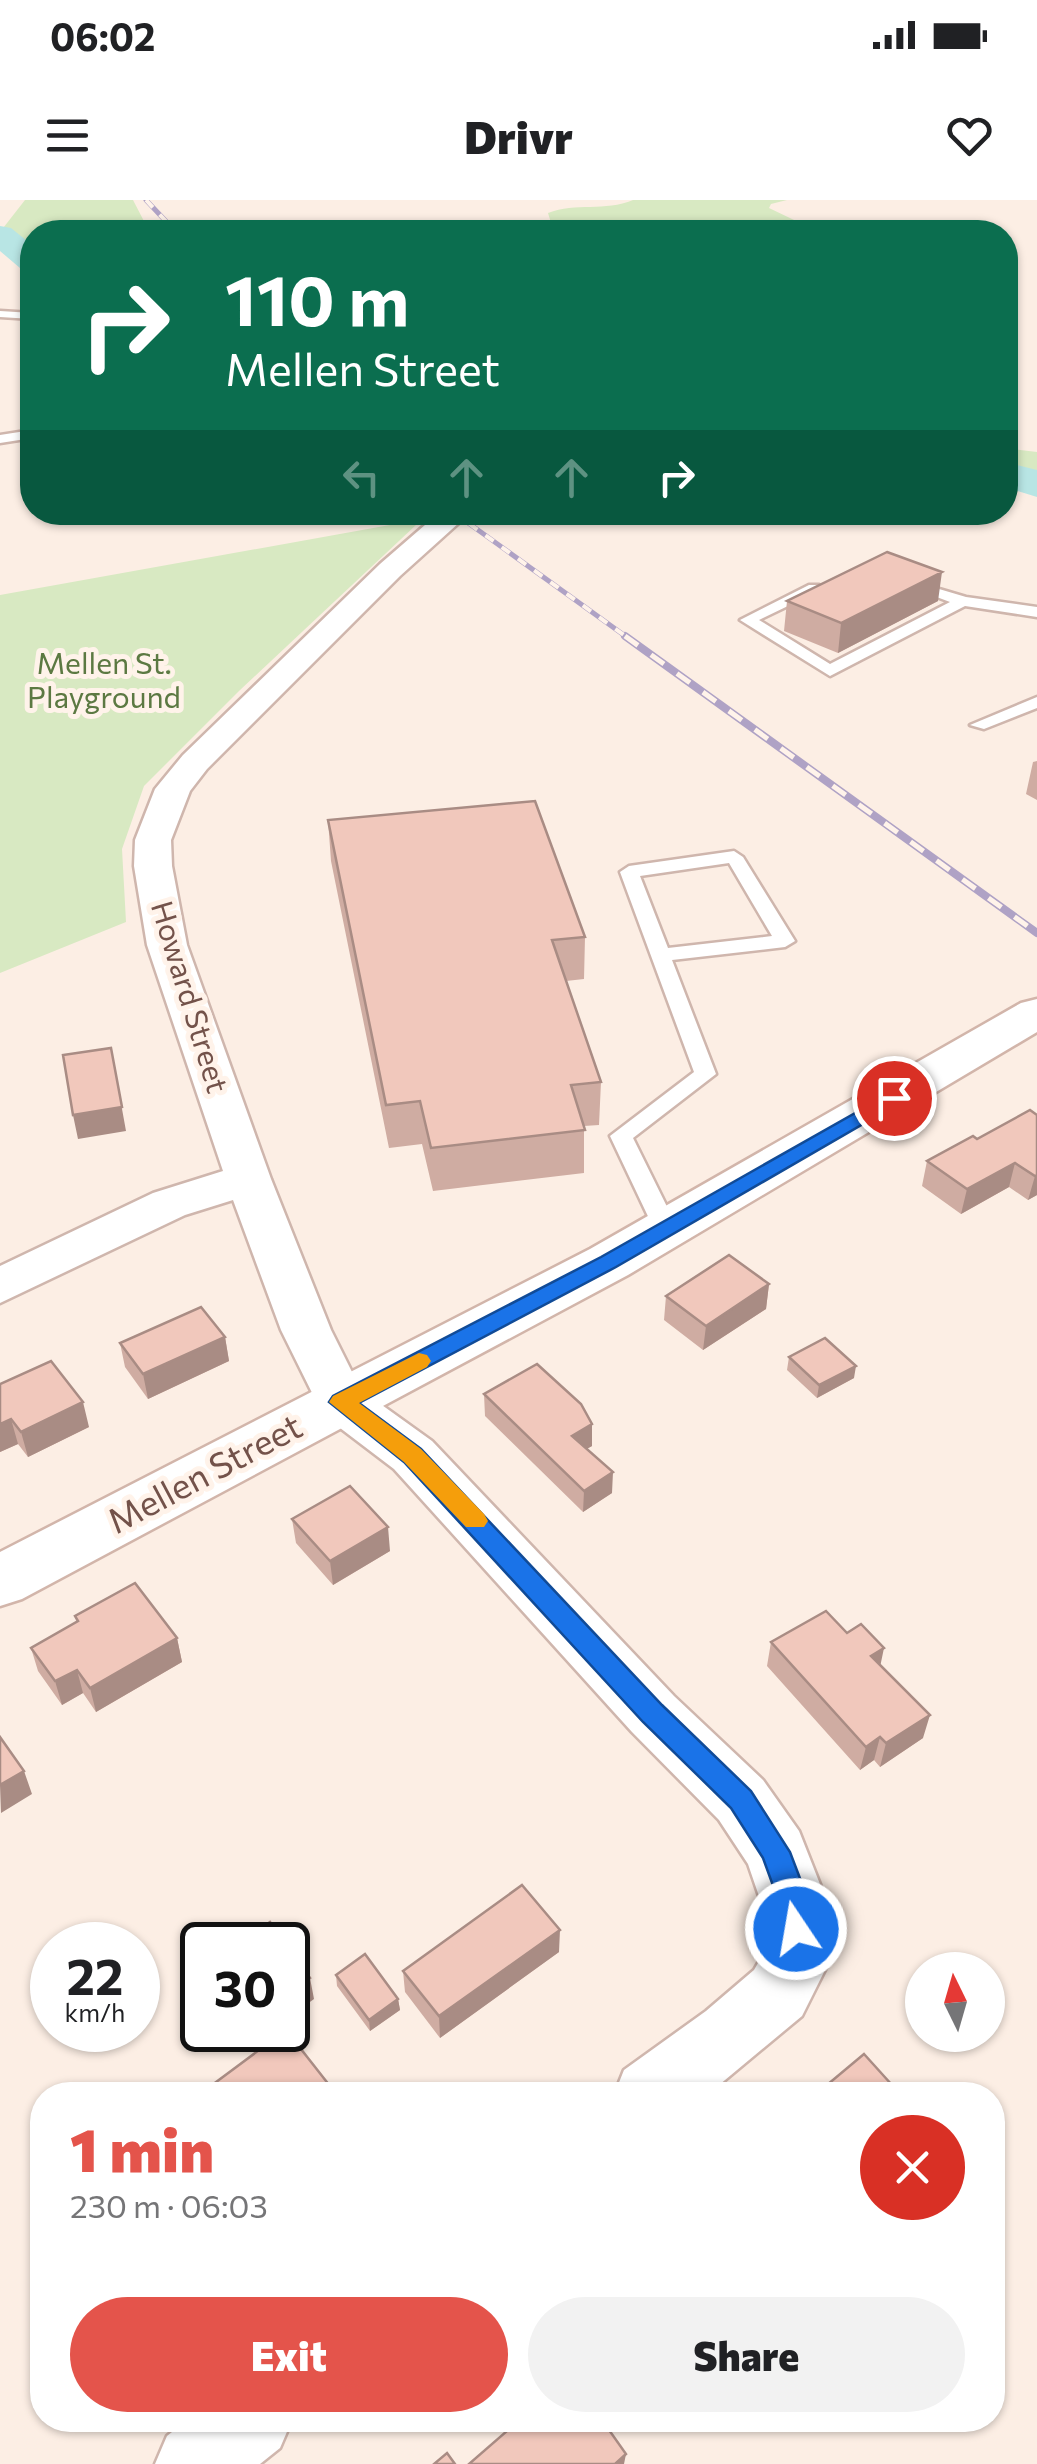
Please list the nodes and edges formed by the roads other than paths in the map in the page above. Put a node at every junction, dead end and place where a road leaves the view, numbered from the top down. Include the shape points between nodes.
1 (442, 525) edge
2 (896, 577) edge
3 (830, 581) edge
4 (963, 601) junction
5 (1037, 612) edge
6 (1037, 702) edge
7 (978, 725) dead end
8 (660, 955) junction
9 (1037, 1014) edge
10 (248, 1179) junction
11 (666, 1229) junction
12 (0, 1286) edge
13 (341, 1402) junction
14 (0, 1581) edge
15 (667, 2082) edge
16 (236, 2432) edge
17 (195, 2464) edge

1 - 10 street, Howard Street via 195,762 173,789 153,840 167,945
2 - 4 lane
3 - 4 lane via 748,620 830,671
4 - 5 lane
6 - 7 lane
8 - 8 lane via 629,872 734,856 785,941
8 - 11 lane via 706,1074 621,1136
9 - 11 street, Mellen Street
10 - 12 street via 170,1204
10 - 13 street, Howard Street
11 - 13 street, Mellen Street
13 - 14 street, Mellen Street
13 - 15 street via 413,1455 652,1714 741,1800 776,1852 794,1902 798,1956 778,1993
16 - 17 street

